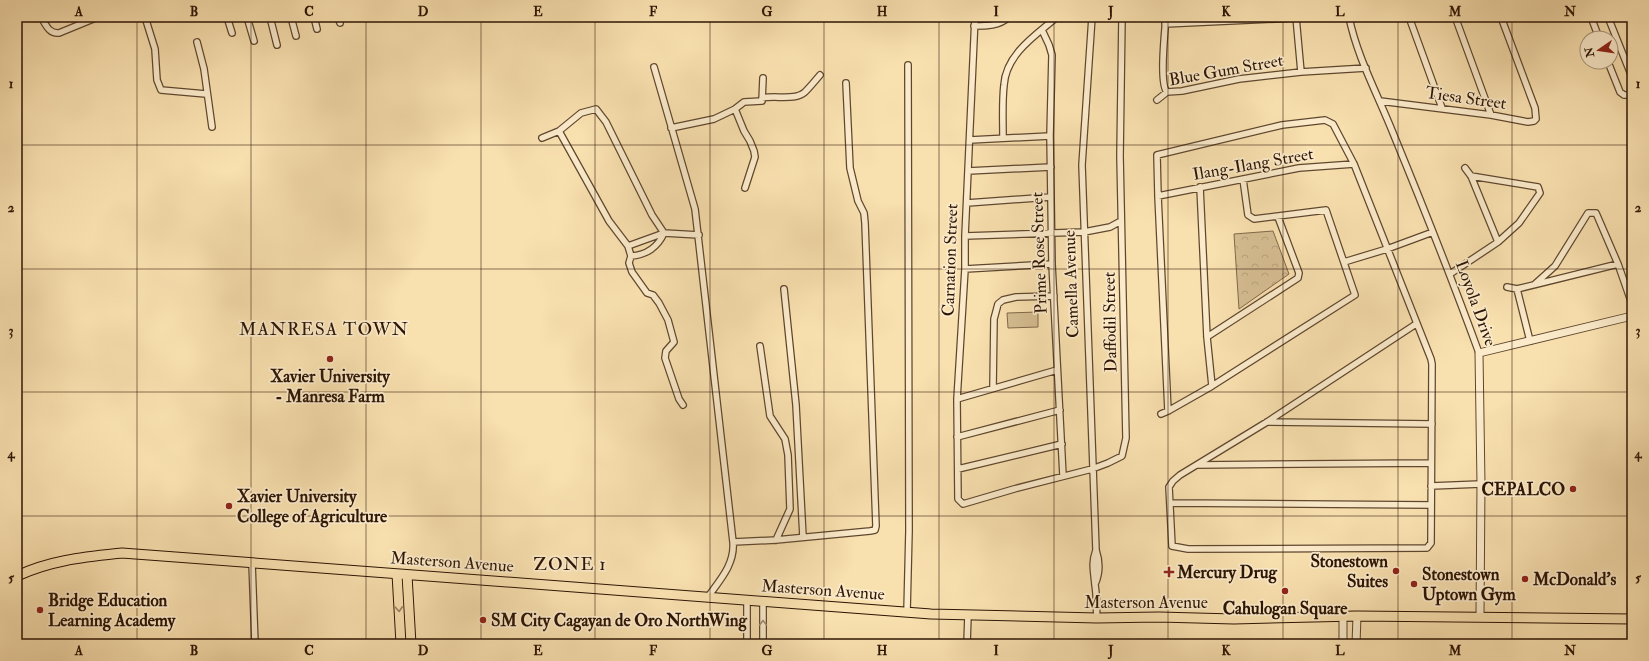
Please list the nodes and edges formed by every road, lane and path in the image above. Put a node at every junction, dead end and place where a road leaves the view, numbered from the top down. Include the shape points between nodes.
1 (41, 17) edge
2 (98, 17) edge
3 (145, 17) edge
4 (227, 17) edge
5 (247, 17) edge
6 (270, 17) edge
7 (291, 17) edge
8 (314, 17) edge
9 (338, 17) edge
10 (975, 17) edge
11 (1009, 17) edge
12 (1057, 17) edge
13 (1092, 17) edge
14 (1122, 17) edge
15 (1166, 17) edge
16 (1349, 17) edge
17 (1409, 17) edge
18 (1458, 17) edge
19 (1501, 17) edge
20 (1591, 17) edge
21 (1608, 17) edge
22 (1296, 18) edge
23 (340, 23) dead end
24 (1165, 24) junction
25 (974, 26) junction
26 (317, 29) dead end
27 (1042, 30) junction
28 (1596, 30) edge
29 (232, 33) dead end
30 (296, 36) dead end
31 (254, 41) dead end
32 (197, 42) dead end
33 (277, 45) dead end
34 (908, 65) dead end
35 (654, 67) dead end
36 (1366, 68) junction
37 (1611, 70) edge
38 (1300, 72) junction
39 (820, 76) dead end
40 (1632, 77) edge
41 (764, 78) dead end
42 (846, 83) dead end
43 (1167, 92) junction
44 (206, 94) junction
45 (1632, 94) edge
46 (762, 98) junction
47 (1157, 100) dead end
48 (1380, 101) junction
49 (1442, 108) junction
50 (735, 109) junction
51 (1491, 115) junction
52 (212, 127) dead end
53 (671, 128) junction
54 (559, 131) junction
55 (1050, 136) junction
56 (542, 138) dead end
57 (1004, 138) junction
58 (970, 140) junction
59 (1354, 164) junction
60 (1051, 167) junction
61 (1465, 168) dead end
62 (968, 171) junction
63 (1471, 176) junction
64 (1243, 179) junction
65 (1200, 187) junction
66 (745, 188) dead end
67 (1158, 196) junction
68 (1051, 197) junction
69 (967, 203) junction
70 (1278, 217) junction
71 (1122, 221) junction
72 (1052, 232) junction
73 (1084, 232) junction
74 (1433, 232) junction
75 (664, 233) junction
76 (699, 235) junction
77 (965, 236) junction
78 (1498, 242) junction
79 (628, 246) junction
80 (1387, 249) junction
81 (631, 256) junction
82 (1344, 262) junction
83 (1052, 264) junction
84 (1618, 264) junction
85 (965, 269) junction
86 (1450, 274) junction
87 (1535, 284) junction
88 (1506, 287) dead end
89 (784, 288) dead end
90 (1517, 289) junction
91 (1054, 296) junction
92 (1632, 304) edge
93 (1632, 316) edge
94 (1416, 324) junction
95 (1207, 337) junction
96 (1530, 341) junction
97 (760, 346) dead end
98 (1479, 353) junction
99 (1057, 370) junction
100 (1212, 386) junction
101 (993, 388) junction
102 (957, 399) junction
103 (683, 405) dead end
104 (1060, 410) junction
105 (1168, 412) junction
106 (1161, 414) dead end
107 (1267, 422) junction
108 (1432, 424) junction
109 (957, 437) junction
110 (1062, 444) junction
111 (1430, 463) junction
112 (1196, 464) junction
113 (958, 469) junction
114 (1092, 469) junction
115 (1064, 476) junction
116 (1481, 484) junction
117 (1431, 486) junction
118 (961, 503) joint
119 (1170, 503) junction
120 (1431, 505) junction
121 (803, 537) junction
122 (776, 540) junction
123 (733, 542) junction
124 (252, 563) junction
125 (397, 574) junction
126 (407, 575) junction
127 (17, 576) edge
128 (707, 598) junction
129 (747, 601) junction
130 (763, 602) junction
131 (907, 612) junction
132 (968, 615) junction
133 (1344, 616) junction
134 (1357, 616) junction
135 (1480, 617) junction
136 (1097, 618) junction
137 (1632, 619) edge
138 (255, 644) edge
139 (401, 644) edge
140 (411, 644) edge
141 (747, 644) edge
142 (763, 644) edge
143 (967, 644) edge
144 (1344, 644) edge
145 (1356, 644) edge

1 - 2 street via 54,34
3 - 44 street via 155,49 157,80 161,90
4 - 29 street
5 - 31 street
6 - 33 street
7 - 30 street
8 - 26 street
9 - 23 street
10 - 25 street, Carnation Street
11 - 25 street via 995,24
12 - 27 street
13 - 73 street, Camella Avenue via 1082,165
14 - 71 street, Daffodil Street
15 - 24 street
16 - 36 street, Loyola Drive
17 - 49 street
18 - 51 street via 1457,22
19 - 51 street, Tiesa Street via 1535,108 1536,119 1528,122
20 - 28 street
21 - 40 street
22 - 24 street
22 - 38 street
24 - 43 street via 1163,87
25 - 58 street, Carnation Street
27 - 55 street, Prime Rose Street via 1052,55
27 - 57 street via 1020,49 1007,72 1004,84
32 - 44 street via 204,69
34 - 131 street
35 - 53 street
36 - 38 street, Blue Gum Street
36 - 48 street, Loyola Drive
37 - 45 street via 1620,92 1624,95
38 - 43 street, Blue Gum Street via 1239,79
39 - 46 street via 804,93 797,96
41 - 46 street
42 - 121 street via 850,168 865,218 876,526 875,530 870,531
43 - 47 street, Blue Gum Street
44 - 52 street
46 - 50 street via 760,102 744,102
48 - 49 street, Tiesa Street
48 - 74 street, Loyola Drive
49 - 51 street, Tiesa Street
50 - 53 street via 714,118
50 - 66 street via 755,157
53 - 76 street via 695,209
54 - 56 street
54 - 75 street via 581,113 593,109 598,111
54 - 79 street via 609,221
55 - 57 street
55 - 60 street, Prime Rose Street
57 - 58 street
58 - 62 street, Carnation Street
59 - 64 street, Ilang-Ilang Street via 1299,168
59 - 67 street via 1330,122 1325,120 1282,125 1157,154
59 - 80 street
60 - 62 street
60 - 68 street, Prime Rose Street
61 - 63 street
62 - 69 street, Carnation Street
63 - 78 street
63 - 78 street via 1538,187 1540,193 1519,223
64 - 65 street, Ilang-Ilang Street
64 - 70 street via 1250,218
65 - 67 street, Ilang-Ilang Street
65 - 95 street
67 - 105 street
68 - 69 street
68 - 72 street, Prime Rose Street
69 - 77 street, Carnation Street
70 - 82 street via 1326,210
70 - 95 street via 1299,273 1298,278
71 - 73 street via 1110,227
71 - 114 street, Daffodil Street via 1125,447 1118,459
72 - 73 street
72 - 77 street
72 - 83 street, Prime Rose Street
73 - 114 street, Camella Avenue
74 - 80 street
74 - 86 street, Loyola Drive
75 - 76 street
75 - 79 street
75 - 81 street via 660,242 649,251
76 - 123 street
77 - 85 street, Carnation Street
78 - 86 street
79 - 81 street
80 - 82 street
80 - 94 street
81 - 103 street via 629,263 632,272 647,293 653,295 659,303 669,324 674,342 666,351 665,358
82 - 100 street via 1355,292 1354,297
83 - 85 street
83 - 91 street, Prime Rose Street
84 - 87 street
84 - 87 street via 1596,214 1588,213 1558,263
84 - 92 street
85 - 102 street, Carnation Street
86 - 98 street, Loyola Drive
87 - 90 street
88 - 90 street
89 - 121 street via 796,405
90 - 96 street
91 - 99 street, Prime Rose Street
91 - 101 street via 1012,298 998,304 994,319
93 - 96 street
94 - 107 street
94 - 108 street via 1431,362
95 - 100 street
96 - 98 street
97 - 122 street via 770,416 785,439 788,455 790,509
98 - 116 street, Loyola Drive
99 - 101 street
99 - 104 street, Prime Rose Street
100 - 105 street
101 - 102 street
102 - 109 street, Carnation Street
104 - 109 street
104 - 110 street, Prime Rose Street
105 - 106 street
107 - 108 street
107 - 112 street
108 - 111 street
109 - 113 street, Carnation Street
110 - 113 street
110 - 115 street, Prime Rose Street
111 - 112 street
111 - 117 street
112 - 119 street via 1169,487
113 - 118 street, Carnation Street via 958,499
114 - 115 street, Daffodil Street
114 - 136 street, Camella Avenue via 1096,550 1099,559 1099,576 1095,584
115 - 118 street, Daffodil Street
116 - 117 street
116 - 135 street, Loyola Drive
117 - 120 street
119 - 120 street
119 - 120 street via 1172,546 1188,549 1427,548 1431,543
121 - 122 street
122 - 123 street
123 - 128 street via 729,566
124 - 125 main road, Masterson Avenue
124 - 127 main road, Masterson Avenue via 122,553 46,564
124 - 138 street
125 - 126 main road, Masterson Avenue
125 -> 139 main road
126 - 128 main road, Masterson Avenue
126 - 140 main road
128 - 129 main road, Masterson Avenue
129 - 130 main road, Masterson Avenue
129 - 141 street
130 - 131 main road, Masterson Avenue
142 -> 130 street
131 - 132 main road, Masterson Avenue
132 - 136 main road, Masterson Avenue
132 - 143 street
133 - 134 main road, Masterson Avenue
133 - 136 main road, Masterson Avenue via 1234,619
133 - 144 street
134 - 135 main road, Masterson Avenue
134 - 145 street
135 - 137 main road, Masterson Avenue

